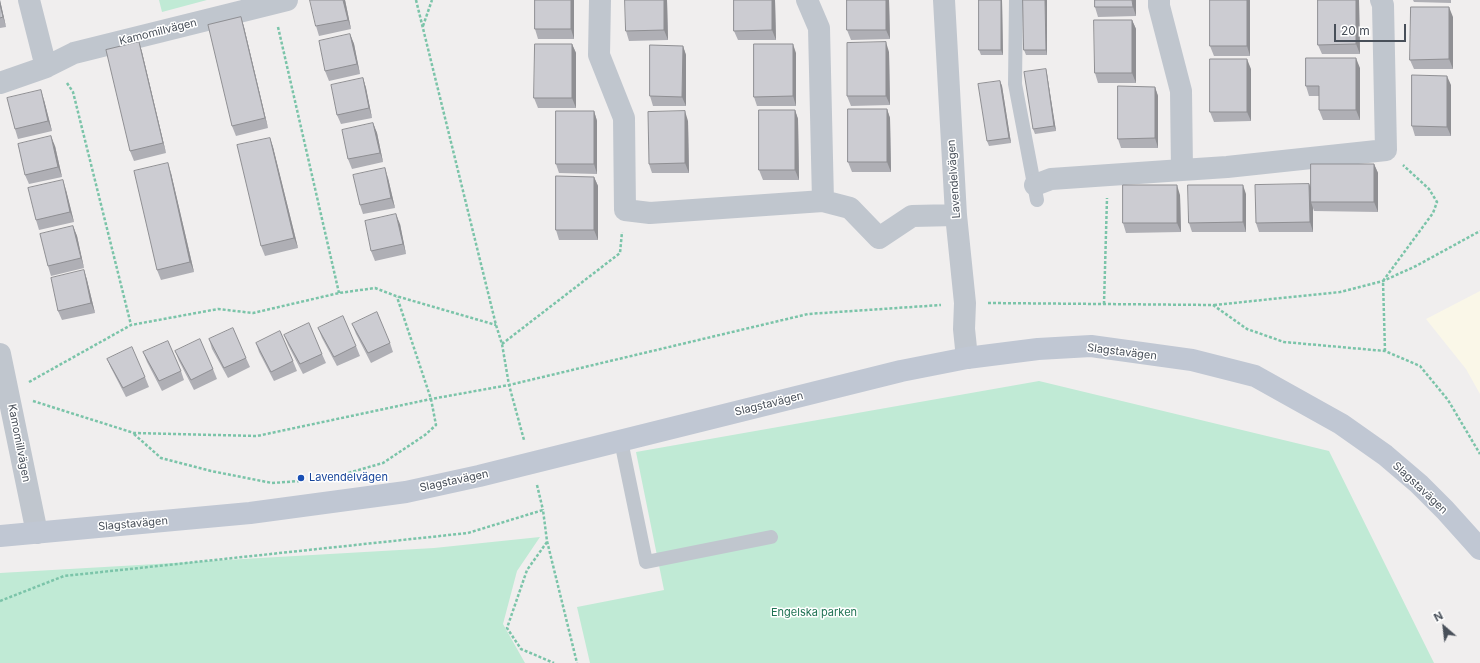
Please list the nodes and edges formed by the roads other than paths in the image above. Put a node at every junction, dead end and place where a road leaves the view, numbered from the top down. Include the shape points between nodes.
1 (29, 0) edge
2 (600, 0) edge
3 (807, 0) edge
4 (944, 0) edge
5 (1016, 0) edge
6 (1159, 0) edge
7 (1381, 0) edge
8 (278, 1) edge
9 (46, 67) junction
10 (0, 83) edge
11 (1182, 170) junction
12 (1036, 193) joint
13 (823, 202) junction
14 (956, 215) junction
15 (0, 354) edge
16 (967, 358) junction
17 (621, 441) junction
18 (37, 533) junction
19 (0, 536) edge
20 (771, 537) dead end
21 (1480, 549) edge

1 - 9 street
2 - 13 street via 599,55 624,118 625,210 650,213
3 - 13 street via 819,28
4 - 14 street, Lavendelvägen
5 - 12 lane via 1015,84
6 - 11 street via 1158,6 1181,91
7 - 11 street via 1386,150
8 - 9 street, Kamomillvägen via 74,54
9 - 10 street, Kamomillvägen
11 - 12 street via 1051,180
13 - 14 street via 850,208 879,238 912,216
14 - 16 street, Lavendelvägen via 965,303
15 - 18 street, Kamomillvägen
16 - 17 street, Slagstavägen via 902,371
16 - 21 street, Slagstavägen via 1038,349 1091,346 1192,360 1255,376 1341,424 1385,455 1419,484
17 - 18 street, Slagstavägen via 406,492 250,513
17 - 20 lane via 646,562
18 - 19 street, Slagstavägen

